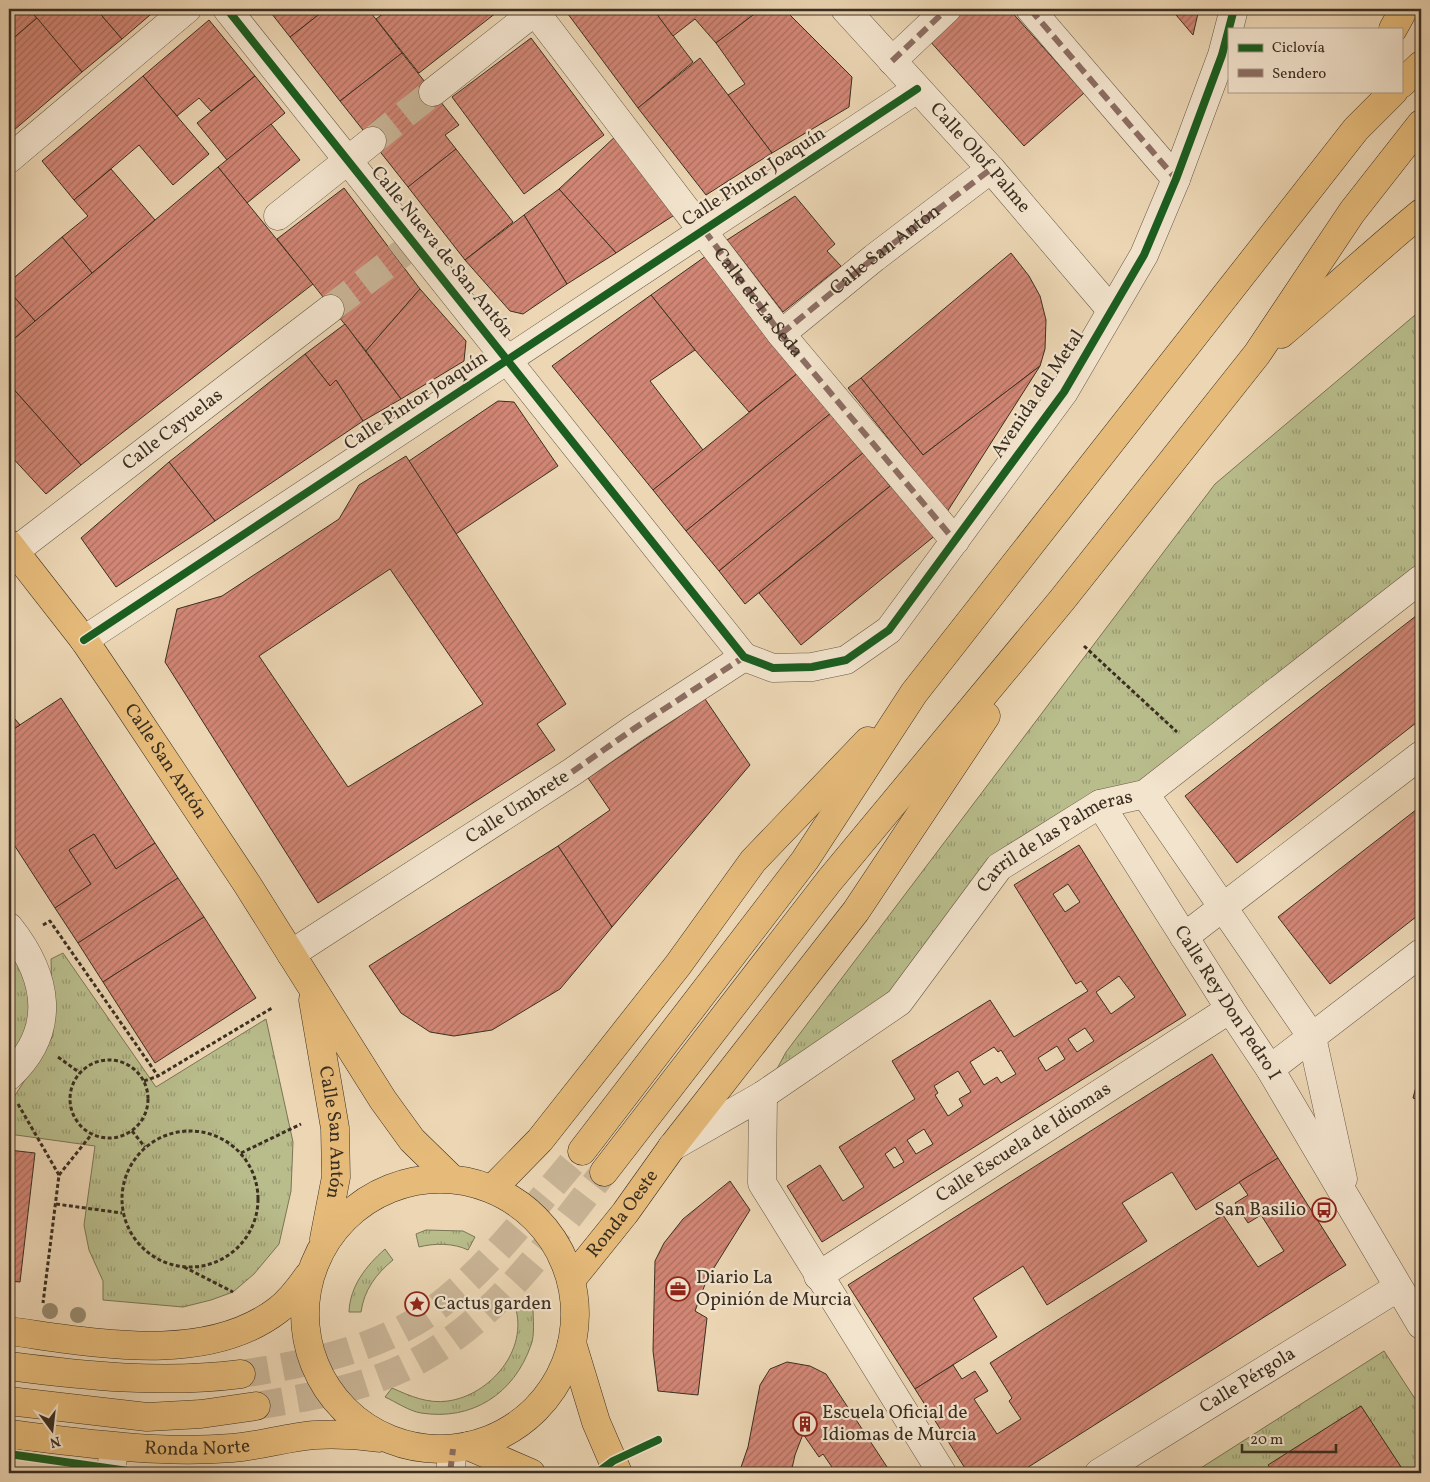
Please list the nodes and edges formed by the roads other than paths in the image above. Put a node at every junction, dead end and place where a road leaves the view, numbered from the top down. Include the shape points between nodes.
1 (186, 9) edge
2 (226, 9) edge
3 (844, 9) edge
4 (947, 9) edge
5 (1030, 9) edge
6 (1234, 9) edge
7 (1404, 9) edge
8 (535, 10) edge
9 (1229, 28) edge
10 (1394, 28) edge
11 (1228, 32) edge
12 (892, 61) junction
13 (1421, 65) edge
14 (1402, 83) edge
15 (917, 89) junction
16 (433, 92) tunnel mouth
17 (1367, 92) edge
18 (1393, 92) edge
19 (1421, 124) edge
20 (1356, 129) junction
21 (372, 141) tunnel mouth
22 (9, 159) edge
23 (347, 160) junction
24 (991, 169) junction
25 (1176, 180) junction
26 (1421, 213) edge
27 (278, 216) dead end
28 (704, 230) junction
29 (330, 309) tunnel mouth
30 (1112, 310) junction
31 (781, 334) junction
32 (1257, 354) junction
33 (507, 360) junction
34 (955, 541) junction
35 (12, 548) edge
36 (1421, 579) edge
37 (1062, 600) junction
38 (84, 640) junction
39 (744, 657) junction
40 (914, 693) junction
41 (1421, 755) edge
42 (1144, 794) junction
43 (1100, 804) junction
44 (1223, 907) junction
45 (13, 933) edge
46 (1184, 937) junction
47 (1421, 953) edge
48 (291, 954) junction
49 (310, 987) junction
50 (1230, 1008) junction
51 (1312, 1037) junction
52 (1270, 1069) junction
53 (12, 1086) edge
54 (763, 1095) junction
55 (672, 1147) junction
56 (582, 1151) tunnel mouth
57 (604, 1172) tunnel mouth
58 (452, 1179) junction
59 (492, 1189) junction
60 (1349, 1204) junction
61 (322, 1247) junction
62 (310, 1273) junction
63 (818, 1276) junction
64 (571, 1280) junction
65 (1397, 1288) junction
66 (1421, 1325) edge
67 (9, 1331) edge
68 (572, 1343) junction
69 (9, 1366) edge
70 (241, 1374) tunnel mouth
71 (9, 1401) edge
72 (256, 1406) tunnel mouth
73 (9, 1434) edge
74 (386, 1439) junction
75 (457, 1456) edge
76 (113, 1460) edge
77 (531, 1473) edge
78 (618, 1473) edge
79 (942, 1473) edge
80 (1099, 1473) edge

1 - 22 street
2 - 23 street, Calle Nueva de San Antón
3 - 12 street, Calle Olof Palme
4 - 12 street
5 - 25 street
6 - 9 street, Avenida del Metal
7 - 10 main road
8 - 16 street
8 - 28 street, Calle de La Seda
11 - 25 street, Avenida del Metal
12 - 15 street, Calle Olof Palme
13 - 14 main road
15 - 24 street, Calle Olof Palme
15 - 28 street, Calle Pintor Joaquín
17 - 20 main road
18 - 20 main road
19 - 32 main road via 1352,212
20 - 40 main road
21 - 23 street
23 - 27 street
23 - 33 street, Calle Nueva de San Antón
24 - 30 street, Calle Olof Palme
24 - 31 street, Calle San Antón
25 - 30 street, Avenida del Metal via 1144,255
26 - 32 main road
28 - 31 street, Calle de La Seda
28 - 33 street, Calle Pintor Joaquín
29 - 35 street, Calle Cayuelas
30 - 34 street, Avenida del Metal via 1064,392
31 - 34 street, Calle de La Seda
32 - 37 main road
33 - 38 street, Calle Pintor Joaquín
33 - 39 street, Calle Nueva de San Antón
34 - 39 street, Avenida del Metal via 889,630 846,660 812,667 773,668
35 - 38 main road, Calle San Antón
36 - 42 street, Carril de las Palmeras
37 - 55 main road, Ronda Oeste via 856,912
37 - 57 main road via 829,881
38 - 48 main road, Calle San Antón
39 - 48 street, Calle Umbrete
40 - 56 main road via 805,860
40 - 59 main road via 753,862 678,965 546,1132
41 - 44 street
42 - 43 street, Carril de las Palmeras
42 - 44 street, Calle Rey Don Pedro I
43 - 46 street, Calle Rey Don Pedro I
43 - 54 street, Carril de las Palmeras via 999,867 899,1002
44 - 46 street
44 - 51 street, Calle Rey Don Pedro I
45 - 53 street via 37,976 43,999 41,1024
46 - 50 street, Calle Rey Don Pedro I
47 - 51 street
48 - 49 main road, Calle San Antón
49 - 58 main road, Calle San Antón via 406,1132
49 - 61 main road, Calle San Antón via 336,1128 336,1177
50 - 52 street, Calle Rey Don Pedro I
50 - 63 street, Calle Escuela de Idiomas
51 - 52 street
51 - 60 street, Calle Rey Don Pedro I
52 - 60 street, Calle Rey Don Pedro I
54 - 55 street, Carril de las Palmeras
54 - 63 street via 762,1183
55 - 64 main road, Ronda Oeste
58 - 59 main road
58 - 61 main road via 408,1182 368,1200 335,1228
59 - 64 main road via 510,1198 542,1225 564,1260
60 - 65 street, Calle Rey Don Pedro I
61 - 62 main road
62 - 67 main road via 289,1301 268,1318 191,1344 106,1342
62 - 74 main road via 304,1317 312,1360 334,1399 349,1415
63 - 79 street
64 - 68 main road via 576,1311
65 - 66 street, Calle Rey Don Pedro I
65 - 80 street, Calle Pérgola
68 - 75 main road via 562,1371 543,1402 509,1430
68 - 78 main road via 596,1422
69 - 70 main road via 148,1380
71 - 72 main road via 147,1417
73 - 76 main road, Ronda Norte
74 - 75 main road
74 - 76 main road, Ronda Norte via 362,1435 314,1435 233,1448 154,1450
75 - 77 main road

